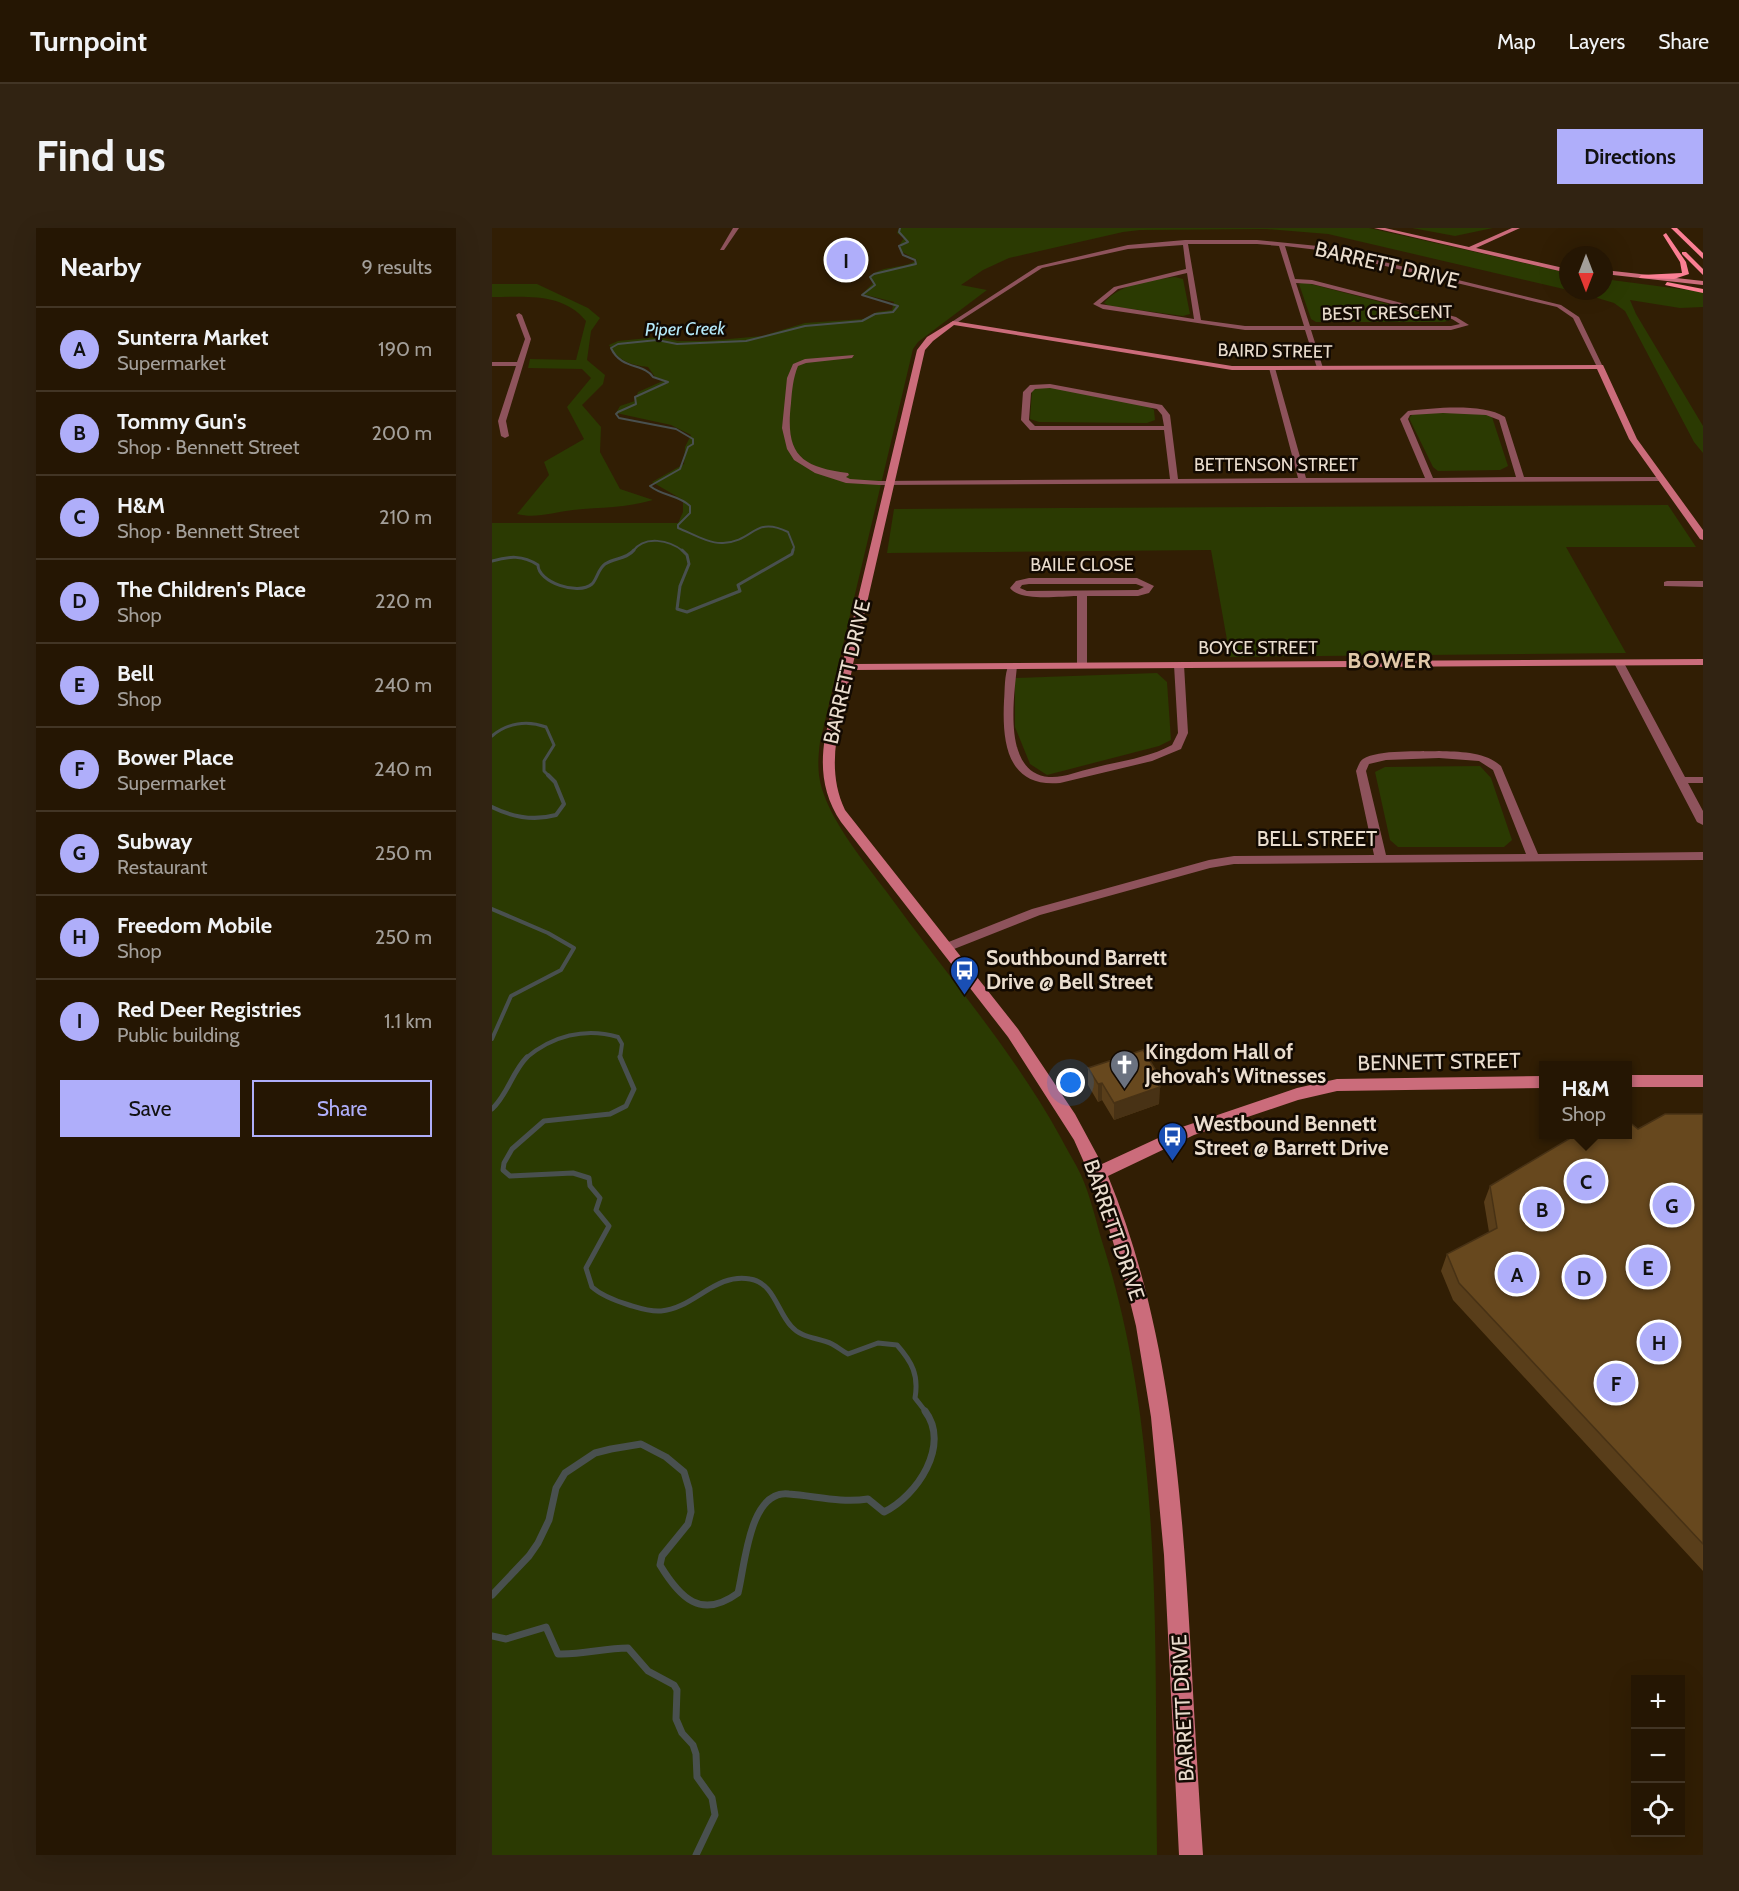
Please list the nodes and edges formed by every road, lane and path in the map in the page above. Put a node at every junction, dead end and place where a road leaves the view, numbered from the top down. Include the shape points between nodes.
1 (736, 228) edge
2 (1377, 228) edge
3 (1396, 228) edge
4 (1503, 228) edge
5 (1517, 228) edge
6 (1658, 228) edge
7 (1674, 228) edge
8 (1666, 235) junction
9 (1498, 236) junction
10 (1185, 242) junction
11 (1281, 244) junction
12 (1469, 244) junction
13 (722, 249) dead end
14 (1522, 256) junction
15 (1703, 256) edge
16 (1559, 264) edge
17 (1559, 269) edge
18 (1190, 270) junction
19 (1613, 273) edge
20 (1703, 273) edge
21 (1641, 276) junction
22 (1613, 278) edge
23 (1292, 281) junction
24 (1667, 284) joint
25 (1703, 287) edge
26 (519, 315) dead end
27 (1198, 321) junction
28 (953, 323) junction
29 (1307, 328) junction
30 (852, 356) dead end
31 (492, 364) edge
32 (520, 364) junction
33 (1600, 367) junction
34 (1272, 368) junction
35 (1320, 368) junction
36 (1168, 428) junction
37 (505, 436) dead end
38 (1661, 478) junction
39 (1521, 479) junction
40 (1302, 480) junction
41 (1430, 480) junction
42 (1174, 481) junction
43 (891, 482) junction
44 (1703, 537) edge
45 (1667, 584) dead end
46 (1703, 584) edge
47 (1082, 594) junction
48 (1703, 662) edge
49 (1619, 663) junction
50 (1082, 665) junction
51 (1179, 665) junction
52 (1012, 666) junction
53 (849, 667) junction
54 (1681, 780) junction
55 (1703, 780) edge
56 (1703, 822) edge
57 (1703, 856) edge
58 (1533, 857) junction
59 (1382, 858) junction
60 (945, 948) junction
61 (1632, 1081) edge
62 (1703, 1081) edge
63 (1539, 1082) edge
64 (1098, 1173) junction
65 (1191, 1855) edge

1 - 13 street
2 - 12 street
3 - 12 street
4 - 12 street
5 - 9 street
6 - 8 main road
7 - 15 main road
8 - 20 main road
8 - 21 main road via 1686,274
9 - 12 street
9 - 14 street via 1493,242 1497,247
10 - 11 street, BARRETT DRIVE
10 - 18 street
10 - 28 street, BARRETT DRIVE via 1134,246 1045,266
11 - 23 street
11 - 33 street, BARRETT DRIVE via 1339,252 1559,306 1576,317
12 - 14 street
12 - 17 street
14 - 16 street
18 - 27 street
18 - 27 street via 1116,288 1096,303
19 - 21 street
21 - 25 street
22 - 24 street
23 - 29 street
23 - 29 street, BEST CRESCENT via 1316,283 1454,318 1466,325
24 - 25 main road
26 - 32 street via 528,339
27 - 29 street via 1240,328
28 - 34 street, BAIRD STREET via 1219,366
28 - 43 street, BARRETT DRIVE via 921,350
29 - 35 street
30 - 43 street, BETTENSON STREET via 795,365 786,408 788,447 814,470 849,481
31 - 32 street
32 - 37 street via 502,421
33 - 35 street, BAIRD STREET
33 - 38 street, BARRETT DRIVE via 1629,431
34 - 35 street, BAIRD STREET
34 - 40 street
36 - 36 street via 1165,411 1152,404 1050,386 1033,387 1028,392 1025,420 1033,428
36 - 42 street
38 - 39 street, BETTENSON STREET
38 - 44 street, BARRETT DRIVE
39 - 41 street, BETTENSON STREET
39 - 41 street via 1498,415 1408,414 1404,419
40 - 41 street, BETTENSON STREET
40 - 42 street, BETTENSON STREET
42 - 43 street, BETTENSON STREET
43 - 53 street, BARRETT DRIVE
45 - 46 street
47 - 47 street, BAILE CLOSE via 1138,593 1149,586 1137,581 1029,581 1015,588 1026,594
47 - 50 street, BAILE CLOSE
48 - 49 street, BOYCE STREET
49 - 51 street, BOYCE STREET
49 - 54 street
50 - 51 street, BOYCE STREET
50 - 52 street, BOYCE STREET
51 - 52 street via 1184,733 1177,747 1063,779 1046,780 1030,776 1021,768 1010,741
52 - 53 street, BOYCE STREET
53 - 60 street, BARRETT DRIVE via 829,750 831,794 845,819
54 - 55 street
54 - 56 street
57 - 58 street, BELL STREET
58 - 59 street, BELL STREET
58 - 59 street via 1499,770 1487,760 1462,755 1382,756 1365,762 1361,771
59 - 60 street, BELL STREET via 1221,861 1036,912
60 - 64 street, BARRETT DRIVE via 1029,1056
61 - 62 street
63 - 64 street, BENNETT STREET via 1336,1085 1188,1131
64 - 65 street, BARRETT DRIVE via 1139,1299 1161,1408 1172,1510

